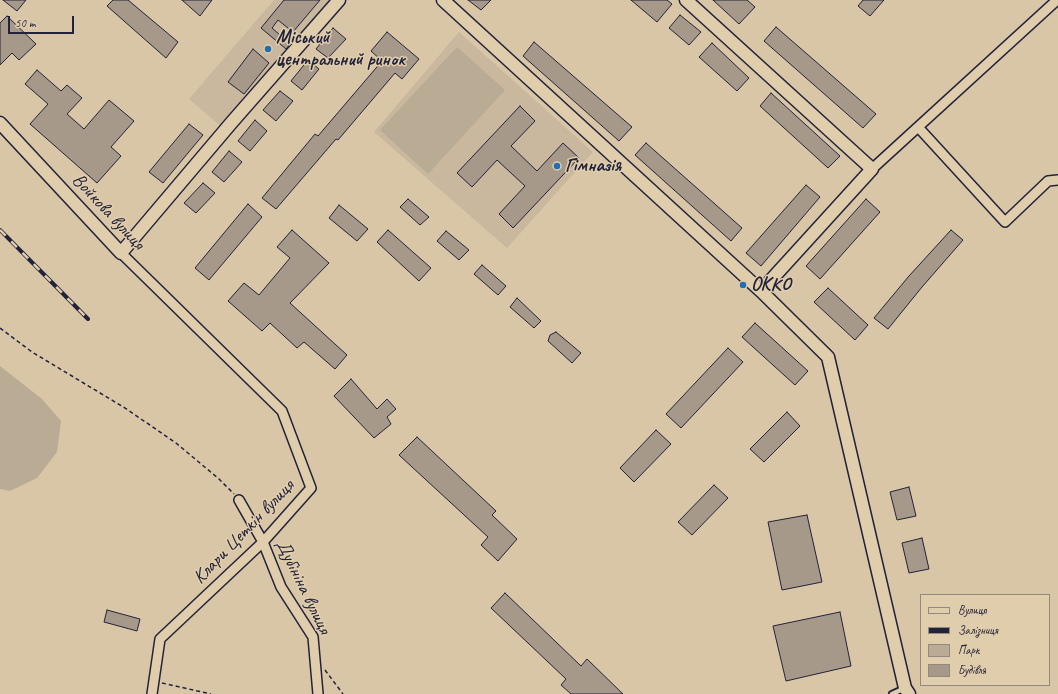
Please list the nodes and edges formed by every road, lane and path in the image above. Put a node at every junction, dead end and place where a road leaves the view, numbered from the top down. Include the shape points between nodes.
1 (339, 0) edge
2 (443, 0) edge
3 (686, 0) edge
4 (1057, 0) edge
5 (0, 123) edge
6 (918, 127) junction
7 (872, 169) junction
8 (1058, 180) edge
9 (122, 253) junction
10 (761, 291) junction
11 (191, 323) joint
12 (0, 328) edge
13 (239, 500) joint
14 (263, 542) junction
15 (314, 656) junction
16 (154, 681) junction
17 (907, 691) edge
18 (152, 694) edge
19 (211, 694) edge
20 (318, 694) edge
21 (343, 694) edge
22 (892, 694) edge

1 - 9 street
2 - 10 street
3 - 7 street
4 - 6 street
5 - 9 street, Войкова вулиця
6 - 7 street
6 - 8 street via 1005,222 1048,180
7 - 10 street
9 - 11 street, Войкова вулиця
10 - 17 street via 828,357
11 - 14 street, Клари Цеткін вулиця via 282,411 311,488
12 - 13 path via 32,352 125,408 176,443 219,479
13 - 14 street, Дубініна вулиця
14 - 15 street, Дубініна вулиця via 281,587 313,637
14 - 16 street, Клари Цеткін вулиця via 160,639
15 - 20 street, Дубініна вулиця
15 - 21 path
16 - 18 street, Клари Цеткін вулиця
16 - 19 path
17 - 22 lane

